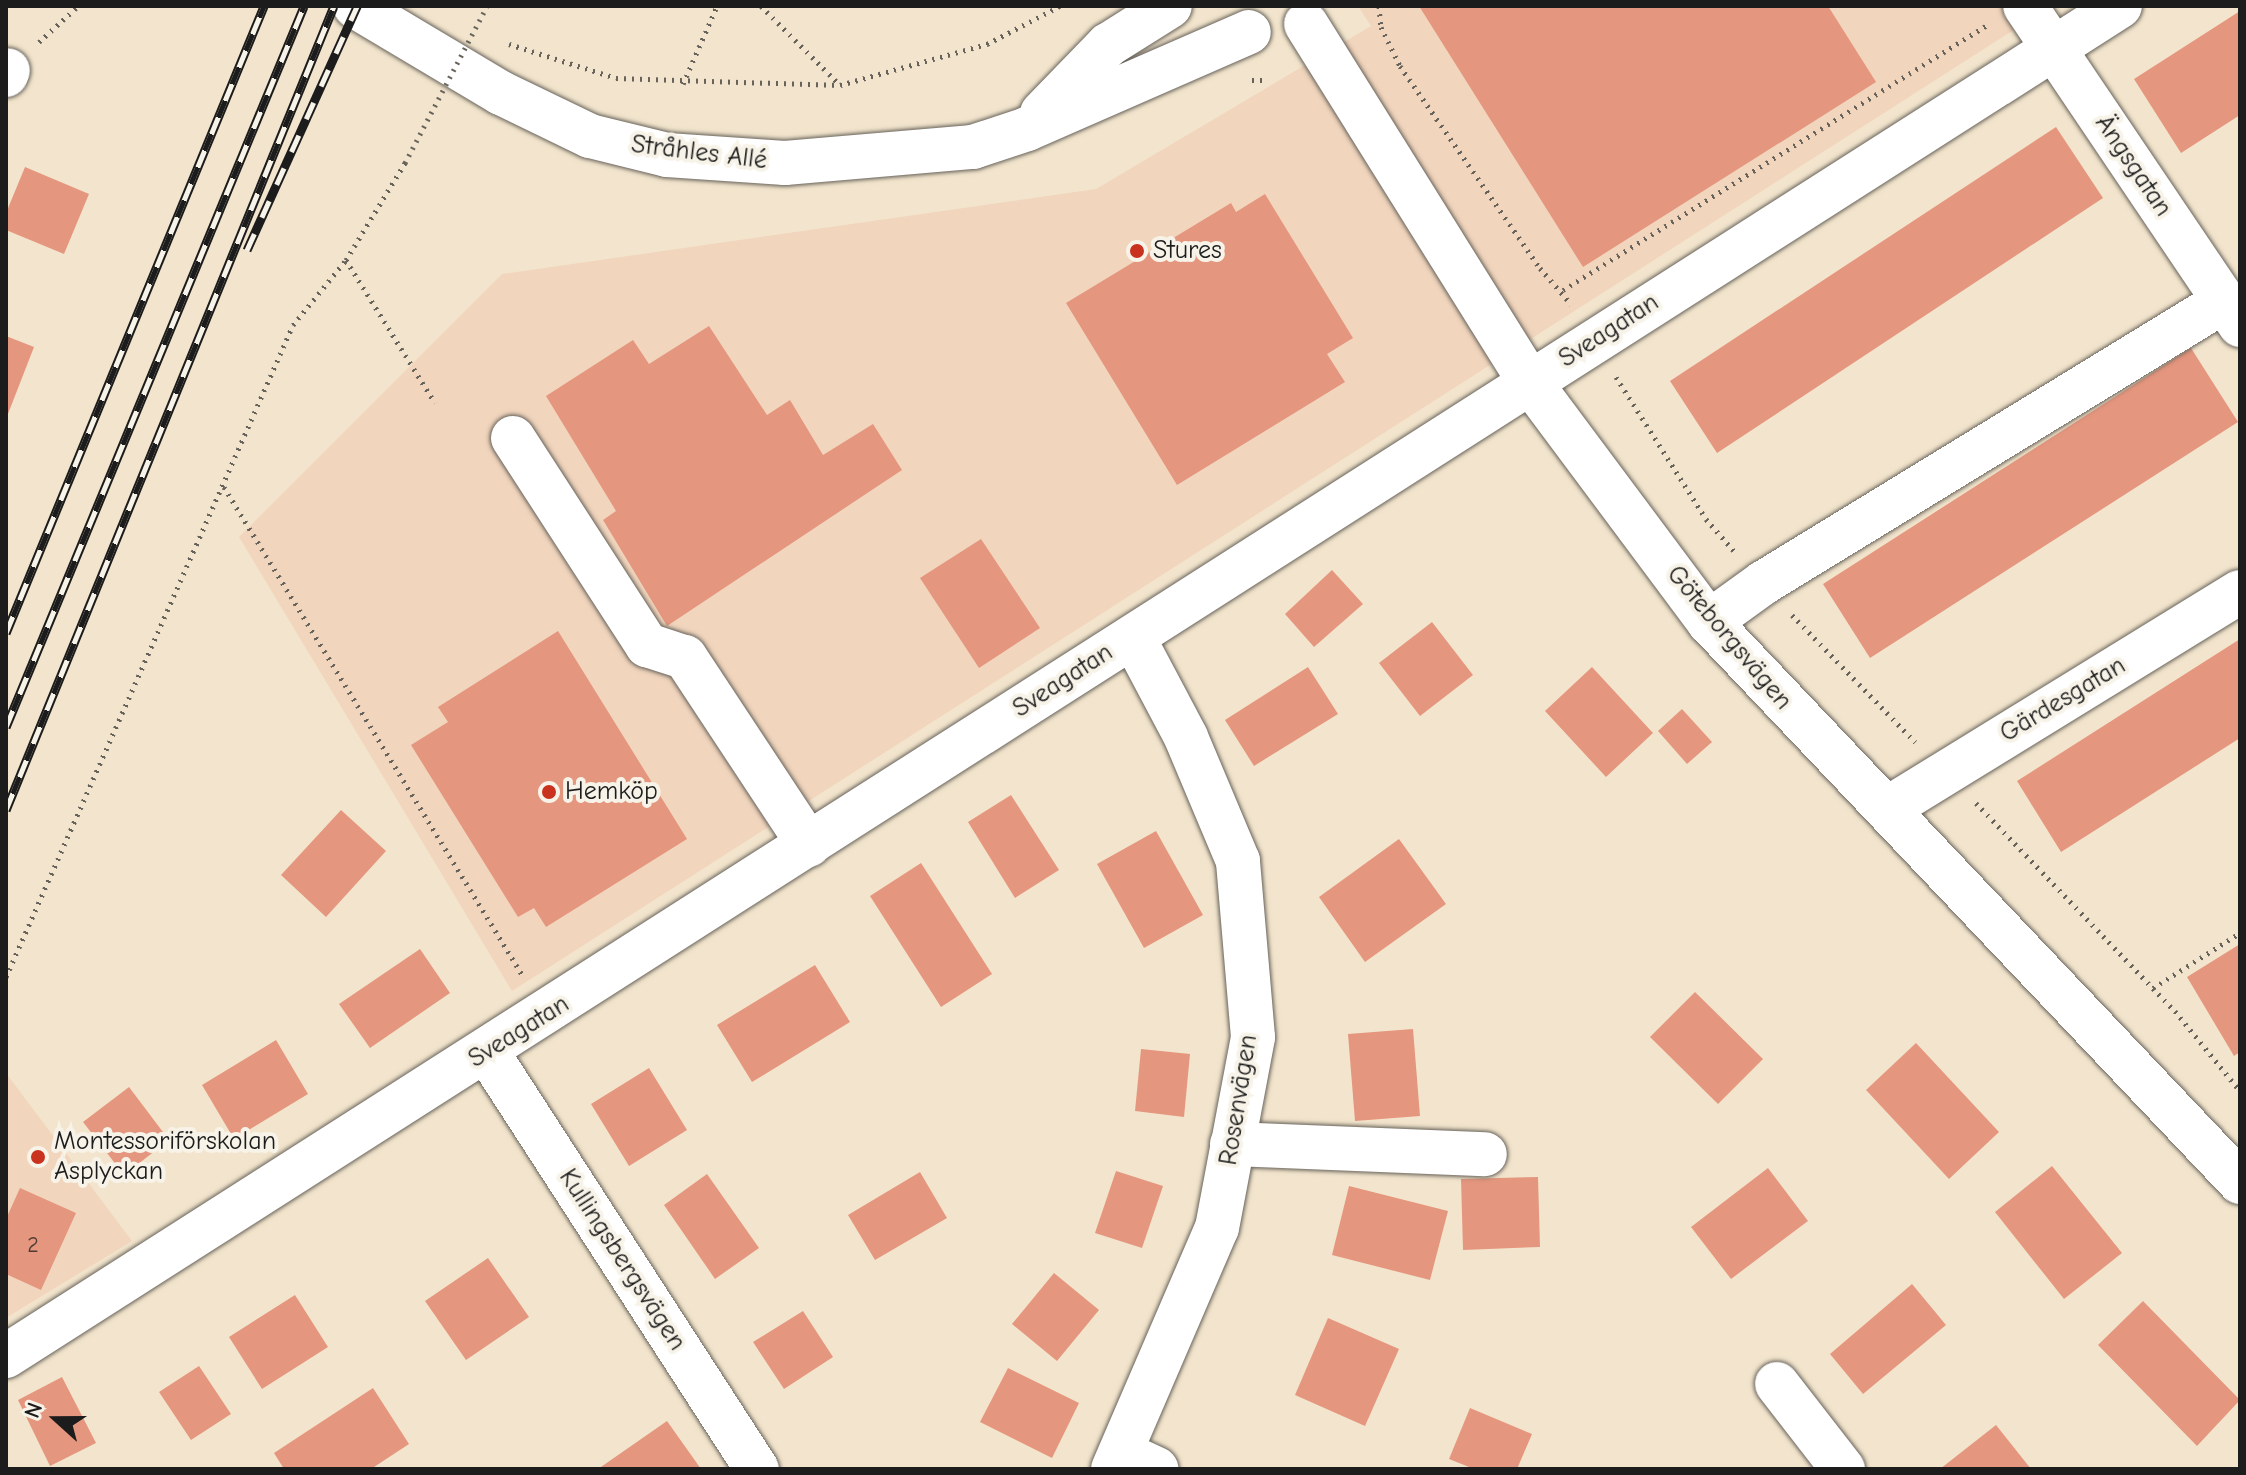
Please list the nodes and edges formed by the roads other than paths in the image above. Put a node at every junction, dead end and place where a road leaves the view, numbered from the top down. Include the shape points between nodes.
1 (355, 6) edge
2 (1170, 6) edge
3 (2120, 6) edge
4 (2008, 14) edge
5 (1314, 15) edge
6 (1232, 19) edge
7 (2054, 49) junction
8 (1027, 129) junction
9 (2232, 313) edge
10 (1530, 382) junction
11 (513, 438) dead end
12 (2240, 592) edge
13 (1709, 622) junction
14 (1133, 637) junction
15 (1887, 809) junction
16 (809, 845) junction
17 (487, 1052) junction
18 (1232, 1144) junction
19 (1485, 1154) dead end
20 (2240, 1182) edge
21 (6, 1356) edge
22 (1777, 1384) dead end
23 (1130, 1464) edge
24 (757, 1469) edge
25 (1843, 1469) edge

1 - 8 street, Stråhles Allé via 501,93 590,136 667,155 832,161 973,147
2 - 8 street, Stråhles Allé via 1108,45
3 - 7 street, Sveagatan
4 - 7 street, Ängsgatan
5 - 6 street, Stråhles Allé via 1288,32
5 - 10 street, Göteborgsvägen
6 - 8 street, Stråhles Allé
7 - 9 street, Ängsgatan
7 - 10 street, Sveagatan
9 - 13 street via 1777,575
10 - 13 street, Göteborgsvägen
10 - 14 street, Sveagatan
11 - 16 street via 647,645 685,657
12 - 15 street, Gärdesgatan
13 - 15 street, Göteborgsvägen
14 - 16 street, Sveagatan
14 - 18 street, Rosenvägen via 1186,737 1238,861 1253,1037
15 - 20 street, Göteborgsvägen
16 - 17 street, Sveagatan
17 - 21 street, Sveagatan
17 - 24 street, Kullingsbergsvägen
18 - 19 street
18 - 23 street, Rosenvägen via 1217,1228
22 - 25 street

